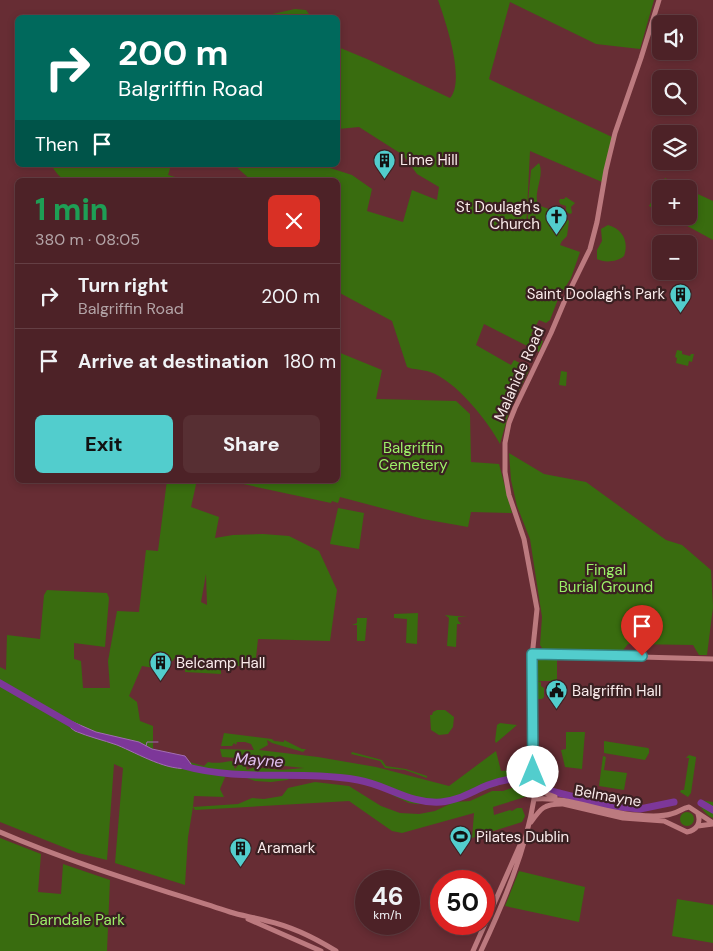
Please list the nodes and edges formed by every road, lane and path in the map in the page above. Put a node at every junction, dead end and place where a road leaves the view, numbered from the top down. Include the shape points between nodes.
1 (659, 0) edge
2 (532, 654) junction
3 (713, 659) edge
4 (533, 772) junction
5 (534, 799) junction
6 (575, 802) junction
7 (567, 804) junction
8 (678, 811) junction
9 (698, 814) junction
10 (713, 823) edge
11 (529, 824) junction
12 (698, 826) junction
13 (680, 829) junction
14 (527, 831) junction
15 (0, 832) edge
16 (241, 916) junction
17 (321, 951) edge
18 (336, 951) edge
19 (473, 951) edge
20 (481, 951) edge

1 - 2 main road, Malahide Road via 615,133 590,249 515,408 506,435 509,495 524,539 537,609
2 - 3 main road
2 - 4 main road, Malahide Road
4 - 5 main road, Malahide Road
4 - 6 main road via 537,785 548,795
5 - 6 main road, Belmayne
5 - 7 main road, Belmayne
5 - 11 main road, Malahide Road
6 - 8 main road, Belmayne via 609,812 636,815 668,815
7 - 11 main road via 541,808
7 - 13 main road, Belmayne via 622,818 670,822
8 - 9 main road, Belmayne via 689,807
8 - 13 main road via 675,822
9 - 10 main road, Belmayne
9 - 12 main road
10 - 12 main road, Belmayne
11 - 14 main road, Malahide Road
12 - 13 main road, Belmayne via 688,832
14 - 19 main road, Malahide Road
14 - 20 main road, Malahide Road
15 - 16 main road
16 - 17 main road
16 - 18 main road via 276,924

